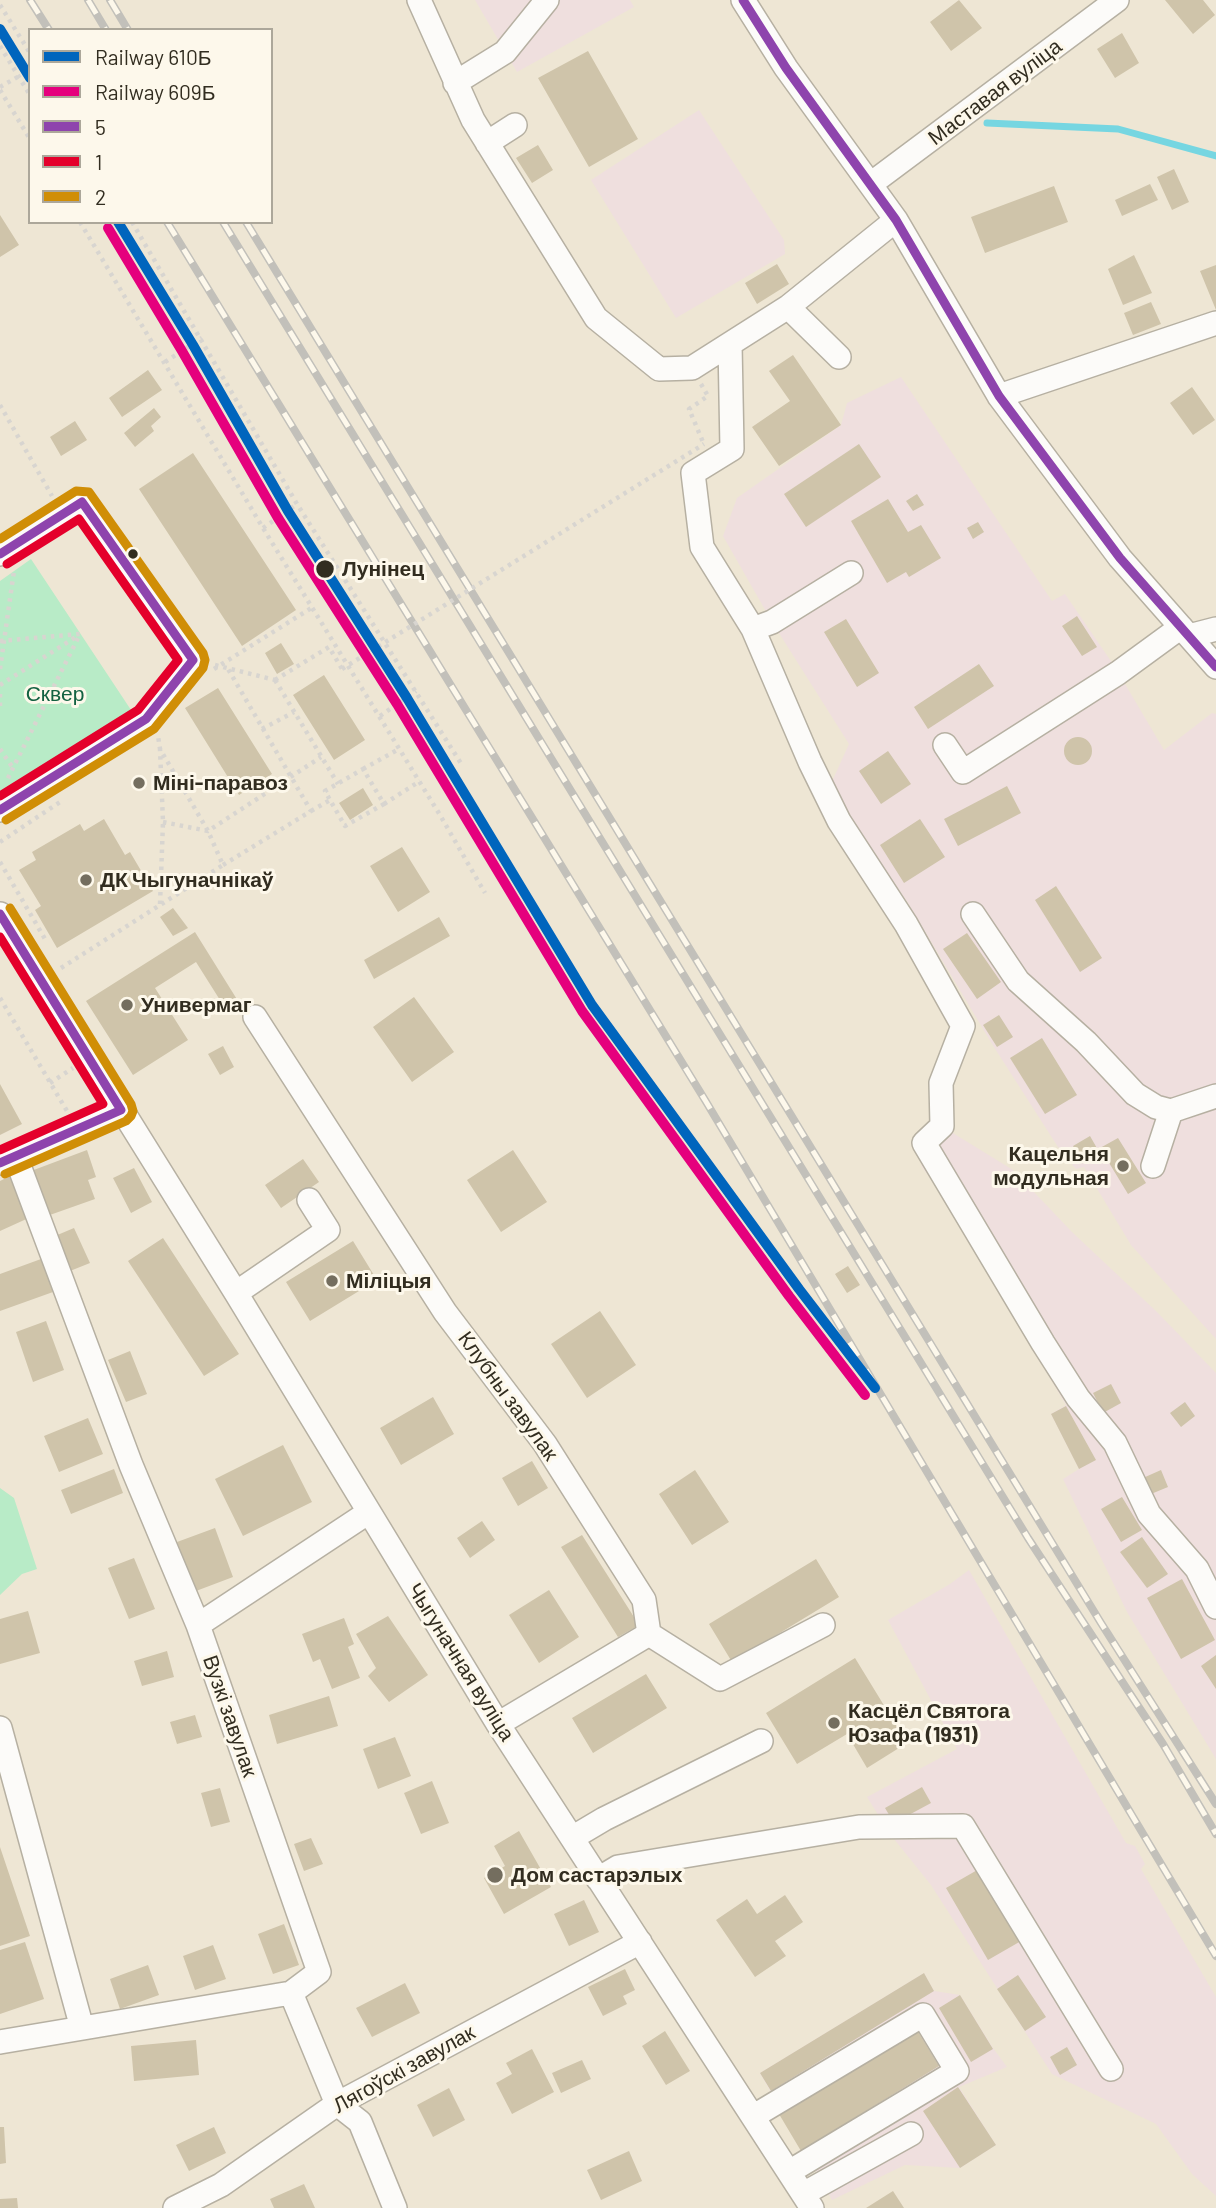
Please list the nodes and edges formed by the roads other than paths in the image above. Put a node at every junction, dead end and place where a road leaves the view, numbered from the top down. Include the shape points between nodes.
1 (419, 0) edge
2 (547, 0) edge
3 (743, 0) edge
4 (1117, 0) edge
5 (455, 83) junction
6 (515, 125) dead end
7 (487, 144) junction
8 (872, 183) junction
9 (897, 220) junction
10 (788, 307) junction
11 (1216, 323) edge
12 (730, 344) junction
13 (839, 357) dead end
14 (999, 396) junction
15 (7, 563) edge
16 (851, 573) dead end
17 (753, 628) junction
18 (1216, 629) edge
19 (1185, 632) junction
20 (1216, 667) edge
21 (945, 745) dead end
22 (0, 810) edge
23 (0, 914) edge
24 (973, 914) dead end
25 (255, 1017) dead end
26 (1216, 1096) edge
27 (121, 1110) junction
28 (1171, 1111) junction
29 (8, 1159) edge
30 (1153, 1166) dead end
31 (309, 1200) dead end
32 (236, 1293) junction
33 (369, 1512) junction
34 (1216, 1607) edge
35 (198, 1625) junction
36 (823, 1625) dead end
37 (649, 1634) junction
38 (498, 1724) junction
39 (0, 1728) edge
40 (761, 1741) dead end
41 (572, 1838) junction
42 (598, 1879) junction
43 (640, 1942) junction
44 (291, 1993) junction
45 (82, 2028) junction
46 (0, 2042) edge
47 (1111, 2069) dead end
48 (337, 2104) junction
49 (754, 2116) junction
50 (911, 2134) dead end
51 (789, 2172) junction
52 (808, 2201) edge
53 (175, 2208) edge
54 (395, 2208) edge

1 - 5 street
2 - 5 street via 505,52
3 - 8 street via 786,68
4 - 8 street, Маставая вуліца
5 - 7 street
6 - 7 street
7 - 12 street via 596,318 659,369 692,368
8 - 9 street
9 - 10 street
9 - 14 street
10 - 12 street
10 - 13 street
11 - 14 street
12 - 17 street via 732,449 693,473 702,547
14 - 19 street via 1120,558
15 - 22 street via 82,502 192,660 146,719
16 - 17 street via 772,622
17 - 34 street via 839,821 906,923 963,1026 941,1083 942,1126 924,1143 1078,1398 1115,1443 1149,1514 1196,1569
18 - 19 street
19 - 20 street
19 - 21 street via 963,772
23 - 27 street, Чыгуначная вуліца
24 - 28 street via 1018,981 1135,1094
25 - 37 street, Клубны завулак via 445,1312 552,1455 644,1600
26 - 28 street
27 - 29 street
27 - 32 street, Чыгуначная вуліца
28 - 30 street
29 - 35 street, Вузкі завулак
31 - 32 street via 328,1230
32 - 33 street, Чыгуначная вуліца
33 - 35 street
33 - 38 street, Чыгуначная вуліца
35 - 44 street, Вузкі завулак via 319,1972
36 - 37 street via 720,1679
37 - 38 street
38 - 41 street, Чыгуначная вуліца
39 - 45 street
40 - 41 street
41 - 42 street, Чыгуначная вуліца
42 - 43 street, Чыгуначная вуліца
42 - 47 street via 618,1867 859,1827 962,1826
43 - 48 street, Лягоўскі завулак
43 - 49 street, Чыгуначная вуліца
44 - 45 street, Вузкі завулак
44 - 48 street
45 - 46 street, Вузкі завулак
48 - 53 street, Лягоўскі завулак via 221,2185
48 - 54 street via 360,2122
49 - 51 street, Чыгуначная вуліца
49 - 51 street via 923,2015 957,2071
50 - 52 street
51 - 52 street, Чыгуначная вуліца

